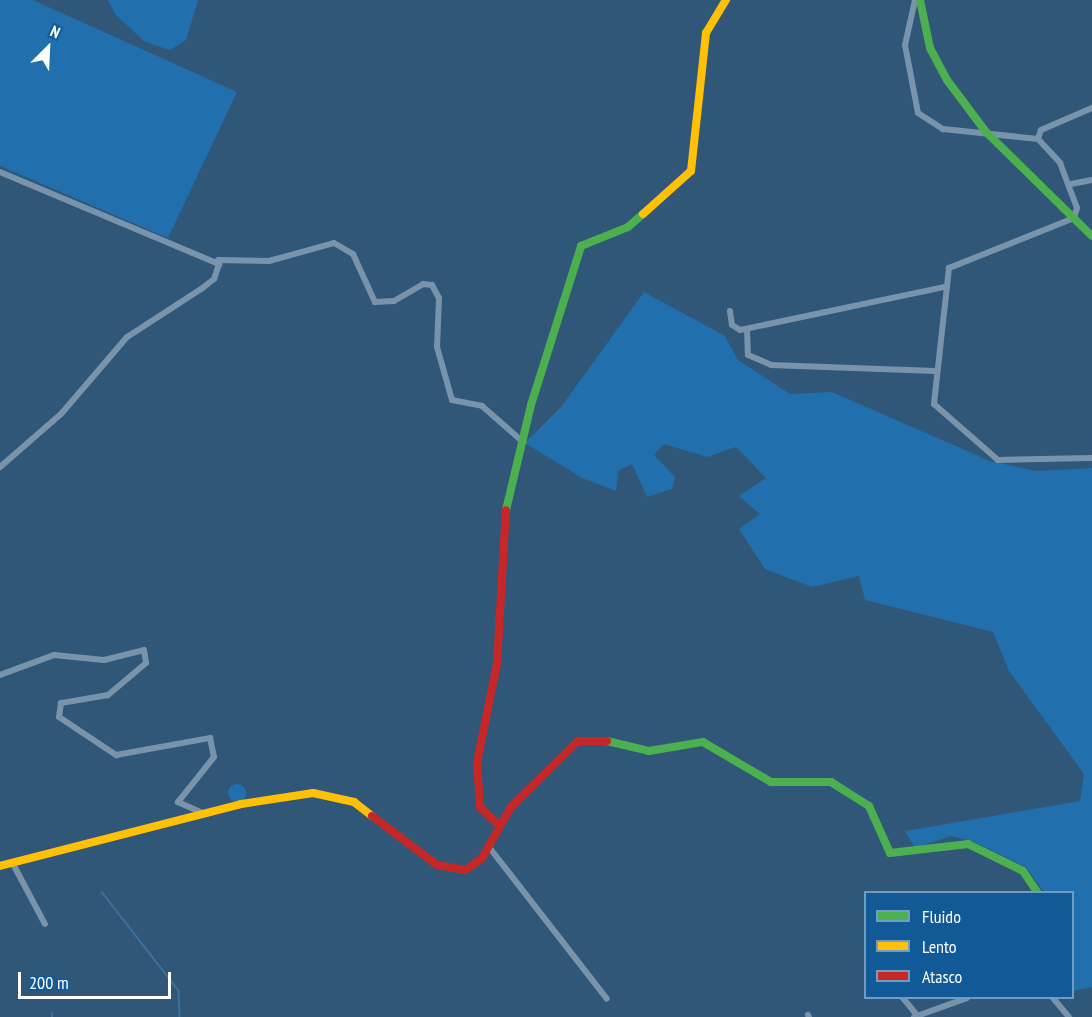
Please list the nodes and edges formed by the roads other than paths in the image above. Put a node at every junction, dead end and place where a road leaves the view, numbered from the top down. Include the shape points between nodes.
1 (726, 0) edge
2 (915, 0) edge
3 (920, 0) edge
4 (1092, 108) edge
5 (986, 132) junction
6 (1038, 139) junction
7 (0, 172) edge
8 (1092, 180) edge
9 (1071, 184) junction
10 (1074, 218) junction
11 (1092, 236) edge
12 (218, 260) junction
13 (944, 287) junction
14 (730, 310) dead end
15 (747, 329) junction
16 (935, 371) junction
17 (523, 442) junction
18 (1092, 458) edge
19 (0, 467) edge
20 (0, 675) edge
21 (207, 814) junction
22 (499, 825) junction
23 (489, 847) junction
24 (12, 862) junction
25 (0, 866) edge
26 (1036, 891) edge
27 (45, 924) dead end
28 (607, 999) dead end
29 (904, 999) edge
30 (965, 999) edge
31 (1053, 999) edge
32 (1060, 1015) edge
33 (916, 1016) edge
34 (1069, 1017) edge

1 - 17 street via 706,33 691,171 628,227 581,246
2 - 5 street via 905,45 916,109 943,129
3 - 5 street via 930,48
4 - 6 street via 1041,130
5 - 6 street
5 - 10 street
6 - 9 street
7 - 12 street
8 - 9 street
9 - 10 street
10 - 11 street
10 - 13 street via 951,266
12 - 17 street via 269,261 334,243 353,254 375,302 394,301 423,284 432,285 439,298 438,347 452,400 482,406
12 - 19 street via 214,279 134,331 61,414
13 - 15 street
13 - 16 street
14 - 15 street via 735,328
15 - 16 street via 748,355 771,365
16 - 18 street via 934,405 998,460 1010,464
17 - 22 street via 507,494 497,664 477,762 480,807
20 - 21 street via 54,655 104,660 144,650 146,663 108,694 61,703 58,717 117,755 210,738 216,748 209,766 178,802
21 - 23 street via 241,804 328,794 354,802 449,870 473,867
21 - 24 street
22 - 23 street
22 - 26 street via 562,754 584,738 649,751 704,742 761,779 782,783 823,779 857,796 874,813 886,848 897,856 946,843 968,844 1023,871
23 - 28 street
24 - 25 street
24 - 27 street
29 - 33 street
30 - 33 street
31 - 32 street
32 - 34 street

